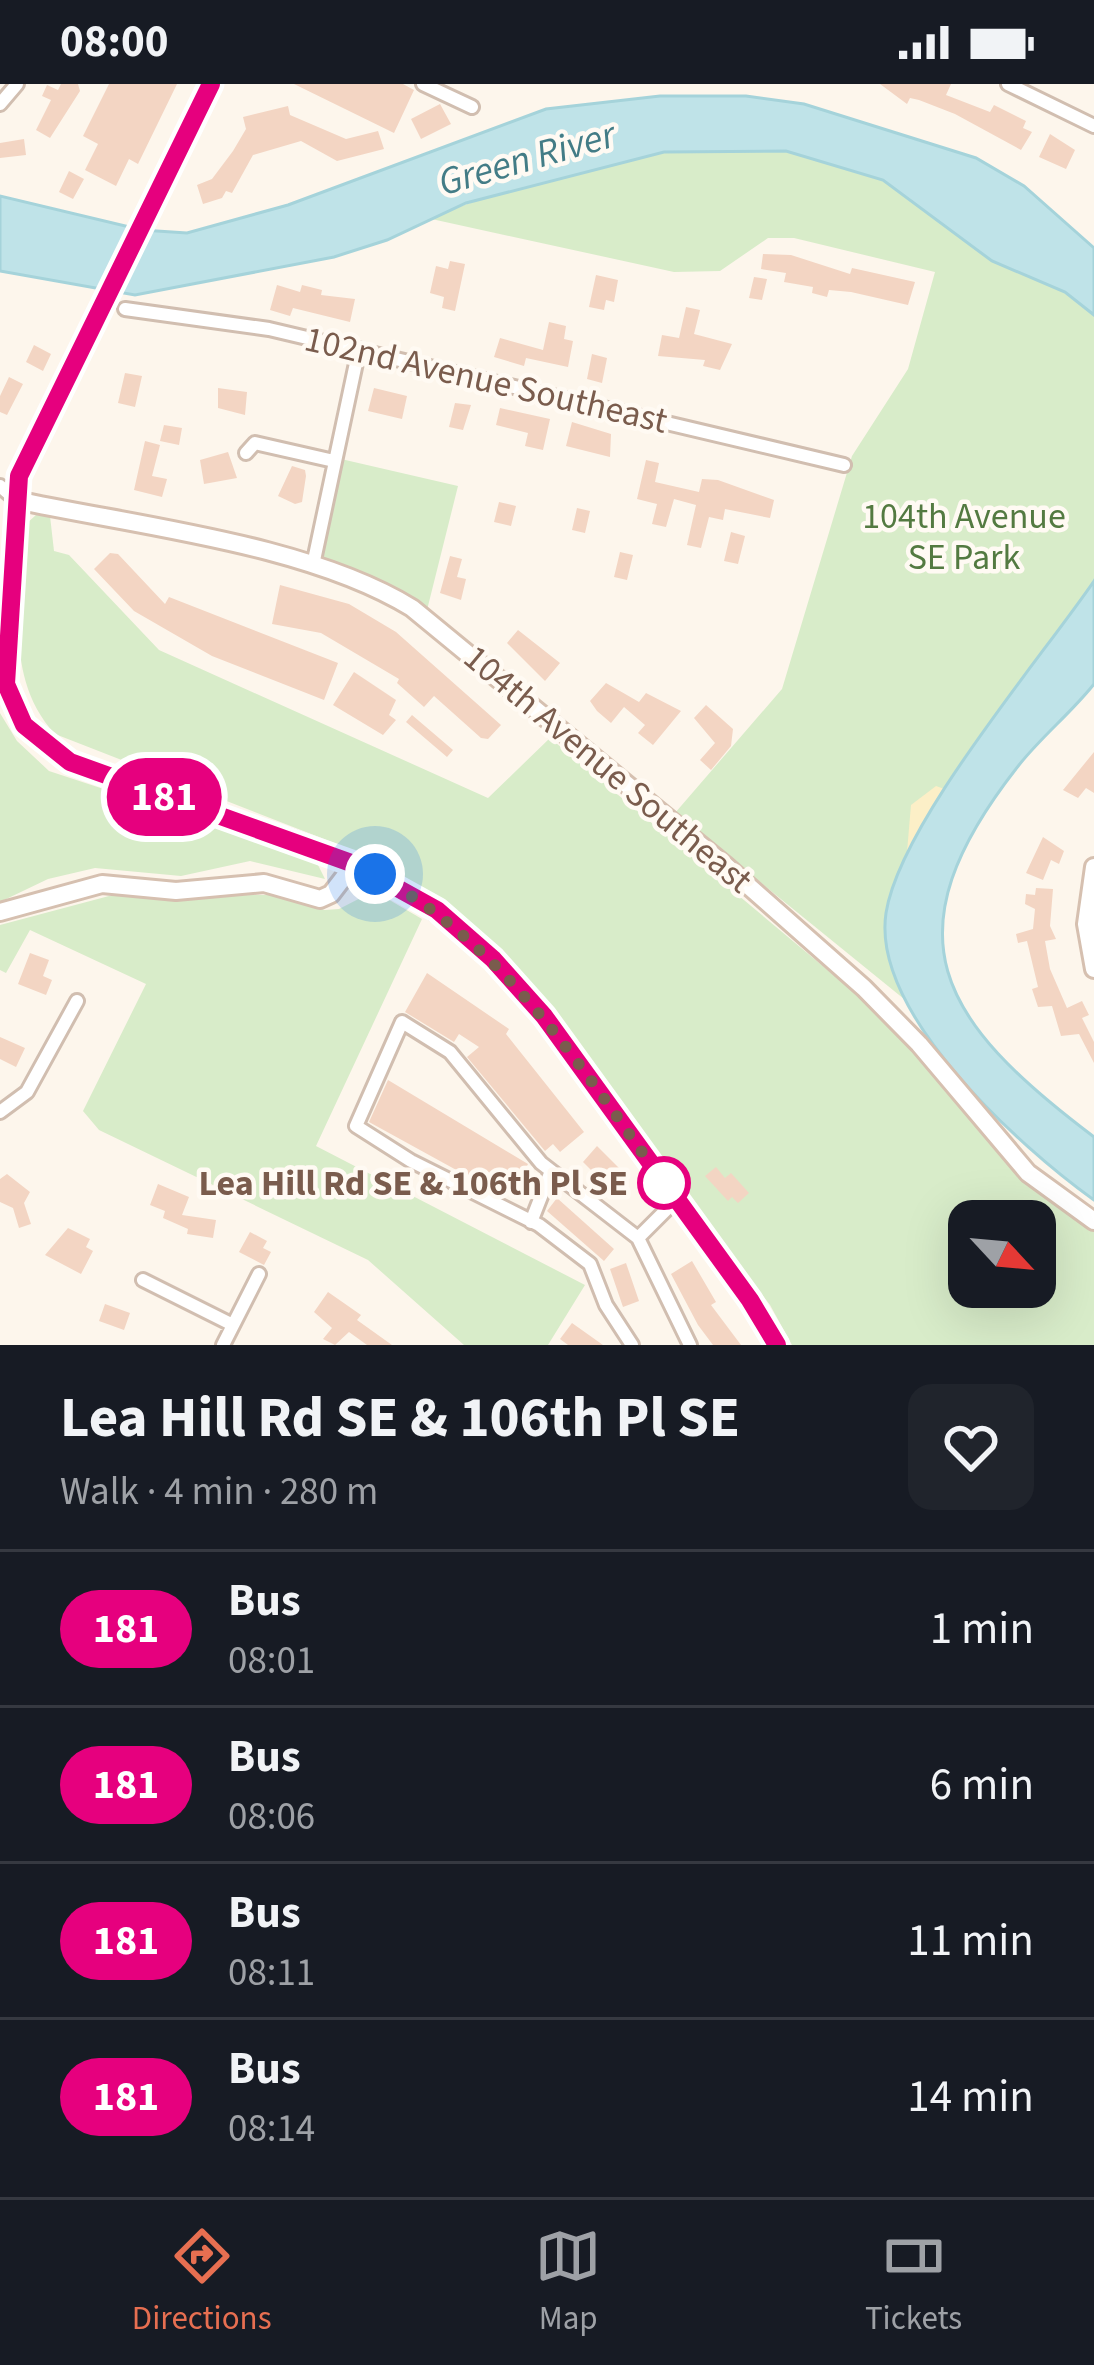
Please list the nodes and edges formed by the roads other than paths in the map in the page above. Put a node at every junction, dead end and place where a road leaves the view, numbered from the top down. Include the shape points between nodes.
1 (17, 84) edge
2 (211, 84) edge
3 (424, 84) edge
4 (1008, 84) edge
5 (0, 104) edge
6 (472, 107) dead end
7 (1094, 126) edge
8 (125, 309) dead end
9 (359, 350) junction
10 (247, 454) dead end
11 (334, 461) junction
12 (844, 464) dead end
13 (0, 486) edge
14 (16, 500) junction
15 (313, 565) junction
16 (354, 864) junction
17 (1094, 866) edge
18 (0, 912) edge
19 (1094, 969) edge
20 (77, 1001) dead end
21 (0, 1112) edge
22 (551, 1171) junction
23 (676, 1200) junction
24 (1094, 1221) edge
25 (531, 1222) junction
26 (638, 1238) junction
27 (259, 1274) dead end
28 (143, 1280) dead end
29 (233, 1325) junction
30 (223, 1345) edge
31 (632, 1345) edge
32 (690, 1345) edge
33 (777, 1345) edge

1 - 5 street
2 - 14 street via 26,456
3 - 6 street
4 - 7 street
8 - 9 street, 102nd Avenue Southeast
9 - 11 street
9 - 12 street, 102nd Avenue Southeast
10 - 11 street via 255,443
11 - 15 street
13 - 14 street
14 - 15 street, 104th Avenue Southeast
14 - 16 street via 6,684 36,739 104,777
15 - 24 street, 104th Avenue Southeast via 412,608 726,866 887,1011 1028,1173
16 - 18 street via 320,899 264,883 176,891 102,884
16 - 23 street via 427,903 493,959 544,1016
17 - 19 street via 1086,924
20 - 21 street via 27,1092
22 - 25 street
22 - 25 street via 450,1052 402,1022 356,1126
22 - 26 street
23 - 26 street
23 - 33 street
25 - 31 street via 590,1264
26 - 32 street
27 - 29 street
28 - 29 street
29 - 30 street

